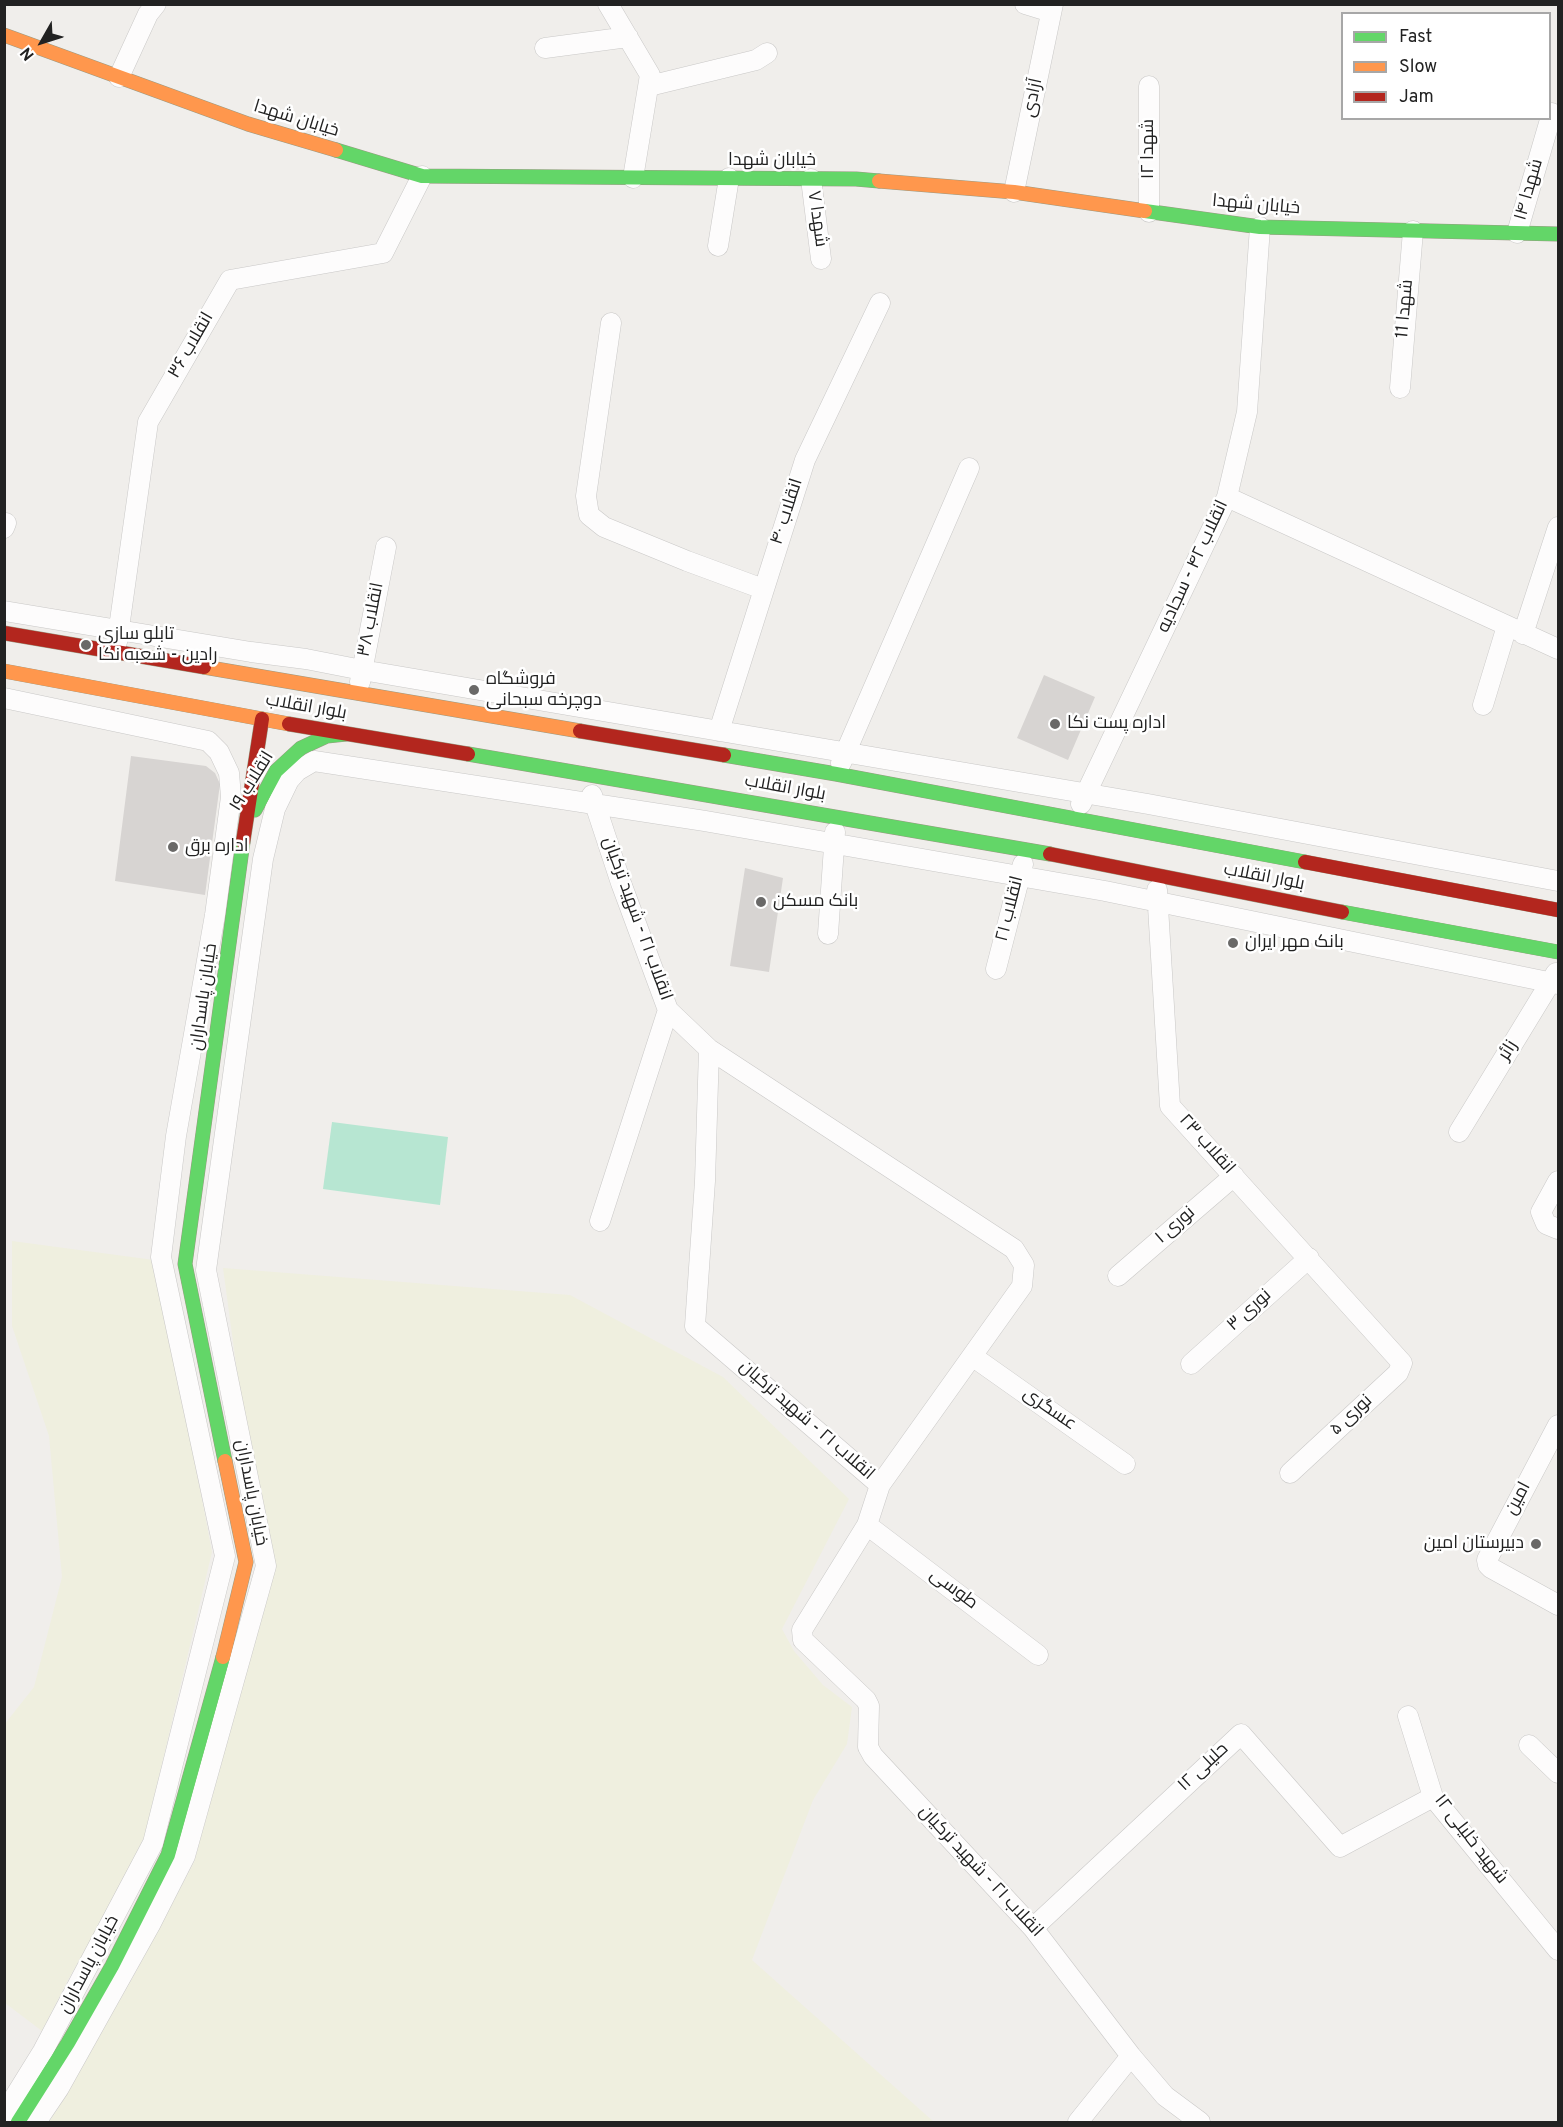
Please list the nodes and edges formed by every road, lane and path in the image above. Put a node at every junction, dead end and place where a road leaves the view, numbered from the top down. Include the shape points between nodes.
1 (156, 4) edge
2 (608, 4) edge
3 (1025, 4) edge
4 (1052, 8) edge
5 (4, 36) edge
6 (628, 37) junction
7 (545, 48) dead end
8 (767, 52) dead end
9 (120, 77) junction
10 (649, 86) junction
11 (1149, 86) dead end
12 (1551, 120) edge
13 (422, 176) junction
14 (633, 178) junction
15 (729, 178) junction
16 (811, 179) junction
17 (1014, 192) junction
18 (1149, 212) junction
19 (1260, 227) junction
20 (1413, 231) junction
21 (1517, 233) junction
22 (1558, 234) edge
23 (718, 246) dead end
24 (821, 259) dead end
25 (880, 303) dead end
26 (611, 323) dead end
27 (1400, 388) dead end
28 (969, 468) dead end
29 (1227, 497) junction
30 (1558, 527) edge
31 (386, 547) dead end
32 (763, 589) junction
33 (4, 611) edge
34 (119, 630) junction
35 (1515, 630) junction
36 (4, 633) edge
37 (1558, 649) edge
38 (116, 651) junction
39 (362, 670) junction
40 (4, 671) edge
41 (357, 693) junction
42 (4, 698) edge
43 (1483, 705) dead end
44 (263, 714) junction
45 (719, 731) junction
46 (352, 734) junction
47 (845, 752) junction
48 (585, 773) junction
49 (836, 774) junction
50 (1086, 794) junction
51 (595, 805) junction
52 (836, 816) junction
53 (1075, 817) junction
54 (247, 828) junction
55 (834, 843) junction
56 (1026, 849) junction
57 (1156, 875) junction
58 (1020, 876) junction
59 (1558, 881) edge
60 (1445, 889) junction
61 (1158, 902) junction
62 (1558, 910) edge
63 (1441, 930) junction
64 (828, 934) dead end
65 (1558, 952) edge
66 (996, 969) dead end
67 (1556, 978) edge
68 (668, 1010) junction
69 (709, 1049) junction
70 (1459, 1132) dead end
71 (1234, 1176) junction
72 (1558, 1180) edge
73 (600, 1221) dead end
74 (1558, 1229) edge
75 (1309, 1258) junction
76 (1119, 1276) dead end
77 (972, 1356) junction
78 (1395, 1356) joint
79 (1191, 1364) dead end
80 (1558, 1425) edge
81 (1125, 1464) dead end
82 (1290, 1473) dead end
83 (880, 1485) junction
84 (867, 1525) junction
85 (1558, 1605) edge
86 (1038, 1656) dead end
87 (1408, 1716) dead end
88 (1529, 1745) dead end
89 (1558, 1773) edge
90 (1433, 1797) junction
91 (1033, 1928) junction
92 (1558, 1950) edge
93 (1131, 2056) junction
94 (4, 2114) edge
95 (18, 2122) edge
96 (36, 2122) edge
97 (1078, 2122) edge
98 (1200, 2122) edge

1 - 9 street
2 - 6 street
3 - 4 street
4 - 17 street, آزادی
5 - 9 main road, خیابان شهدا
6 - 7 street
6 - 10 street via 650,75
8 - 10 street via 756,60
9 - 13 main road, خیابان شهدا via 248,124
10 - 14 street
11 - 18 street, شهدا ۱۲
12 - 21 street, شهدا ۱۴
13 - 14 main road, خیابان شهدا
13 - 34 street, انقلاب ۳۶ via 383,253 230,280 148,422
14 - 15 main road, خیابان شهدا
15 - 16 main road, خیابان شهدا
15 - 23 street
16 - 17 main road, خیابان شهدا
16 - 24 street, شهدا ۷
17 - 18 main road, خیابان شهدا
18 - 19 main road, خیابان شهدا
19 - 20 main road, خیابان شهدا
19 - 29 street, انقلاب ۴۲ - سجادیه via 1247,411
20 - 21 main road, خیابان شهدا
20 - 27 street, شهدا 11
21 - 22 main road, خیابان شهدا
25 - 32 street, انقلاب ۴۰ via 805,460
26 - 32 street via 586,496 589,515 604,526
28 - 47 street
29 - 35 street
29 - 50 street, انقلاب ۴۲ - سجادیه
30 - 35 street
31 - 39 street, انقلاب ۳۸
32 - 45 street, انقلاب ۴۰
33 - 34 street
34 - 38 street, انقلاب ۳۶
34 - 39 street
35 - 37 street
35 - 43 street
36 - 38 main road, بلوار انقلاب
38 - 41 main road, بلوار انقلاب via 268,682
39 - 41 street, انقلاب ۳۸
39 - 45 street
40 - 44 main road, بلوار انقلاب
41 - 49 main road, بلوار انقلاب
42 - 94 street via 208,741 219,752 229,773 231,797 161,1257 225,1556 153,1843 43,2051
44 - 46 main road, بلوار انقلاب
44 - 54 main road, انقلاب ۱۹
45 - 47 street
46 - 48 main road, بلوار انقلاب
46 - 54 main road, انقلاب ۱۹ via 314,741 284,763
47 - 49 street
47 - 50 street
48 - 51 street, انقلاب ۲۱ - شهید ترکیان
48 - 52 main road, بلوار انقلاب
49 - 53 main road, بلوار انقلاب
50 - 53 street, انقلاب ۴۲ - سجادیه
50 - 59 street
51 - 55 street
51 - 68 street, انقلاب ۲۱ - شهید ترکیان
51 - 96 street via 314,762 289,780 275,809 263,859 206,1270 266,1566 185,1856 59,2088
52 - 55 street
52 - 56 main road, بلوار انقلاب
53 - 60 main road, بلوار انقلاب
54 - 95 main road, خیابان پاسداران via 185,1264 246,1562 168,1855 112,1966
55 - 58 street
55 - 64 street
56 - 57 main road, بلوار انقلاب
56 - 58 street, انقلاب ۲۱
57 - 61 street, انقلاب ۲۳
57 - 63 main road, بلوار انقلاب
58 - 61 street
58 - 66 street, انقلاب ۲۱
60 - 62 main road, بلوار انقلاب
60 - 63 main road via 1453,898 1454,911 1451,922
61 - 67 street
61 - 71 street, انقلاب ۲۳ via 1170,1106
63 - 65 main road, بلوار انقلاب
67 - 70 street, زائر
68 - 69 street, انقلاب ۲۱ - شهید ترکیان
68 - 73 street
69 - 77 street via 1014,1249 1024,1265 1022,1286
69 - 83 street, انقلاب ۲۱ - شهید ترکیان via 695,1326
71 - 75 street, انقلاب ۲۳
71 - 76 street, نوری ۱
72 - 74 street via 1541,1212 1546,1224
75 - 78 street, انقلاب ۲۳
75 - 79 street, نوری ۳
77 - 81 street, عسگری
77 - 83 street
78 - 82 street, نوری ۵ via 1402,1363 1398,1373
80 - 85 street, امین via 1487,1560 1491,1568
83 - 84 street, انقلاب ۲۱ - شهید ترکیان
84 - 86 street, طوسی
84 - 91 street, انقلاب ۲۱ - شهید ترکیان via 802,1630 804,1640 866,1700 868,1747 873,1756
87 - 90 street, شهید خلیلی ۱۲
88 - 89 street
90 - 91 street, حلیلی ۱۲ via 1340,1847 1241,1734
90 - 92 street, شهید خلیلی ۱۲
91 - 93 street, انقلاب ۲۱ - شهید ترکیان
93 - 97 street
93 - 98 street, انقلاب ۲۱ - شهید ترکیان via 1165,2096

